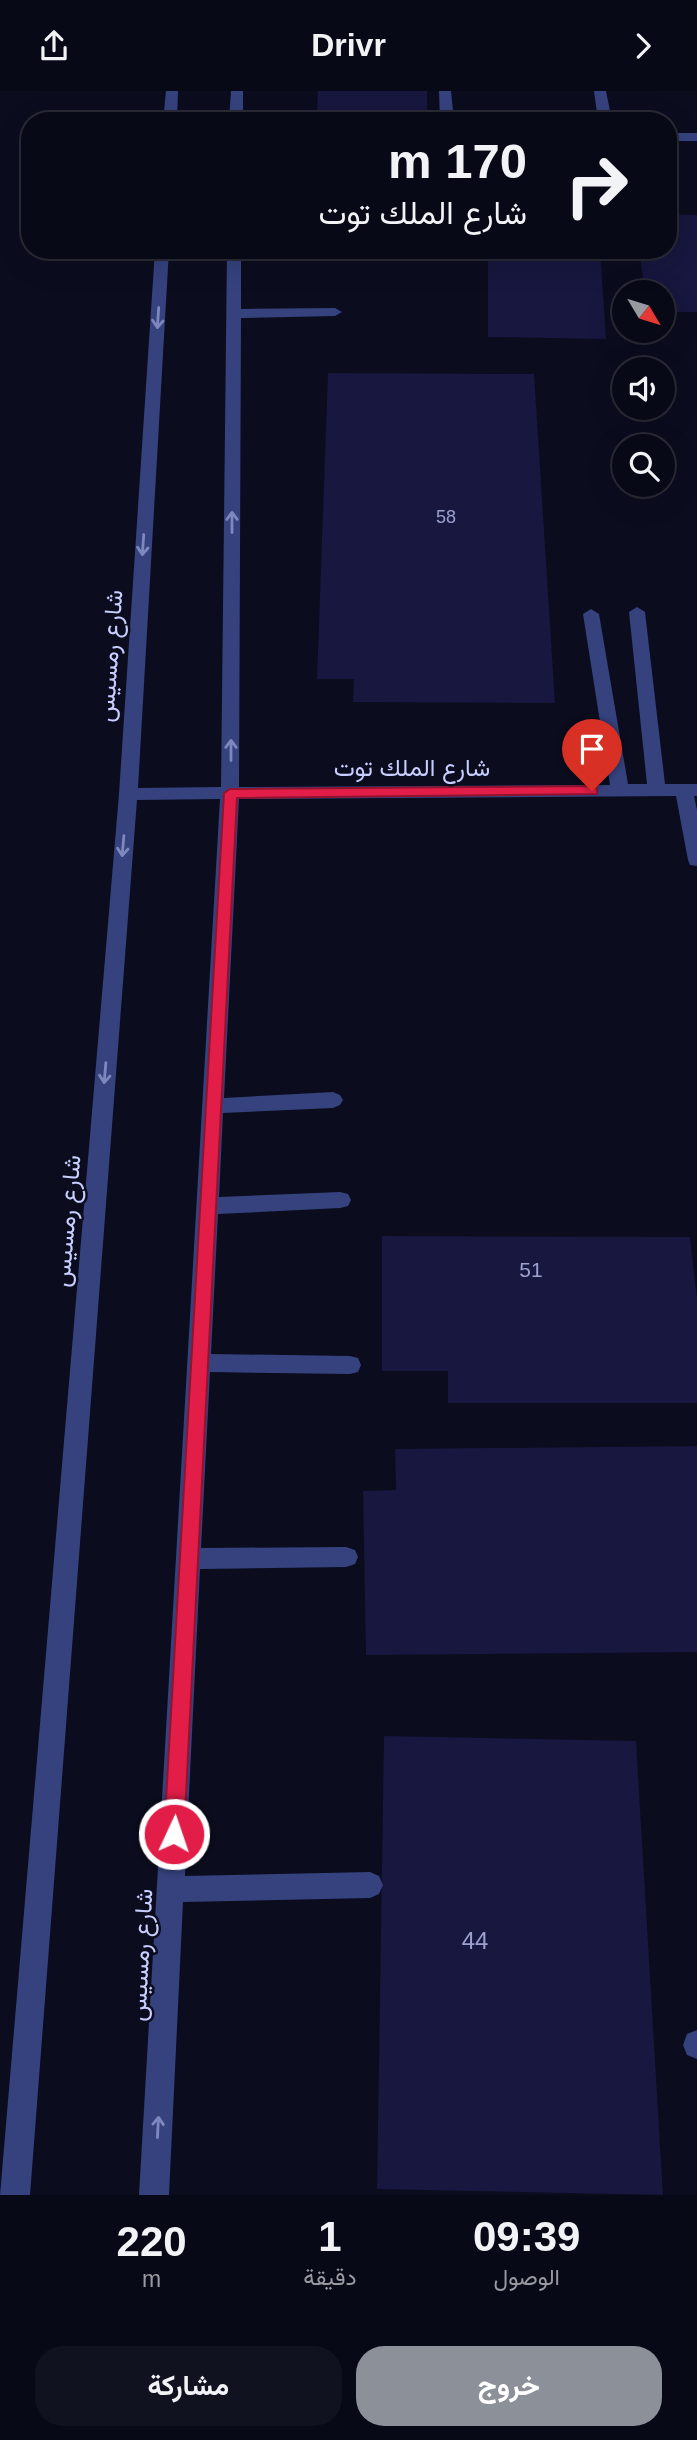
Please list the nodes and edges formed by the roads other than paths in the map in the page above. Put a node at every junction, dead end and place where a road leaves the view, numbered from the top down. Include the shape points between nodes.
1 (172, 91) edge
2 (237, 91) edge
3 (445, 91) edge
4 (600, 91) edge
5 (171, 112) edge
6 (236, 112) edge
7 (446, 112) edge
8 (604, 112) edge
9 (677, 137) edge
10 (697, 137) edge
11 (161, 259) edge
12 (234, 259) edge
13 (335, 312) dead end
14 (234, 314) junction
15 (637, 613) dead end
16 (591, 614) dead end
17 (620, 790) junction
18 (657, 790) junction
19 (690, 790) edge
20 (230, 793) junction
21 (128, 794) junction
22 (697, 860) edge
23 (334, 1100) dead end
24 (214, 1106) junction
25 (340, 1200) dead end
26 (208, 1206) junction
27 (199, 1363) junction
28 (350, 1365) dead end
29 (346, 1556) dead end
30 (189, 1559) junction
31 (370, 1885) dead end
32 (171, 1889) junction
33 (15, 2195) edge
34 (154, 2195) edge

1 - 5 street
2 - 6 street
3 - 7 street
4 - 8 street
9 - 10 street
11 -> 21 street, شارع رمسيس
12 - 14 street, شارع رمسيس
13 - 14 street
20 -> 14 street, شارع رمسيس
15 - 18 street
16 - 17 street
17 - 18 street, شارع الملك توت
17 - 20 street, شارع الملك توت
18 - 19 street, شارع الملك توت
19 - 22 street
20 - 21 street, شارع الملك توت
20 - 24 street, شارع رمسيس
21 -> 33 street, شارع رمسيس
23 - 24 street
24 - 26 street, شارع رمسيس
25 - 26 street
26 - 27 street, شارع رمسيس
27 - 28 street
27 - 30 street, شارع رمسيس
29 - 30 street
30 - 32 street, شارع رمسيس
31 - 32 street
34 -> 32 street, شارع رمسيس

